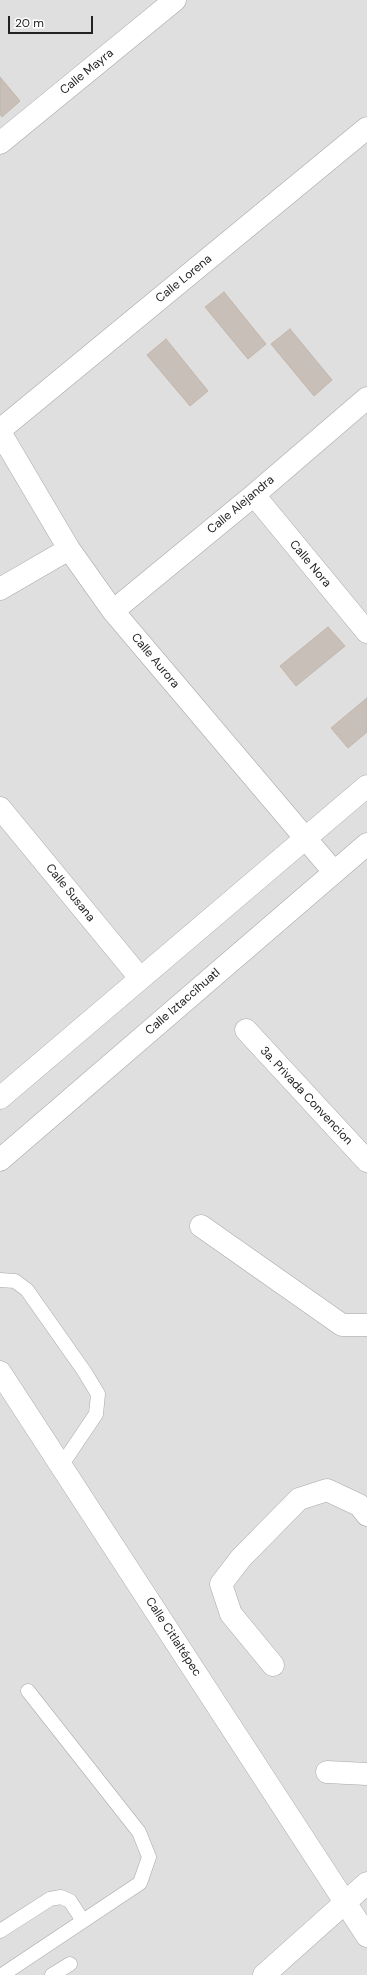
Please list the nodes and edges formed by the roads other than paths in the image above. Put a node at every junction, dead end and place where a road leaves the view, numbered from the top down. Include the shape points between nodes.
1 (175, 0) edge
2 (367, 128) edge
3 (0, 143) edge
4 (367, 398) edge
5 (0, 431) edge
6 (254, 495) junction
7 (68, 549) junction
8 (0, 589) edge
9 (113, 611) junction
10 (367, 632) edge
11 (367, 786) edge
12 (0, 808) edge
13 (305, 838) junction
14 (367, 844) edge
15 (334, 872) junction
16 (140, 978) junction
17 (246, 1030) dead end
18 (0, 1098) edge
19 (0, 1160) edge
20 (367, 1161) edge
21 (201, 1226) dead end
22 (0, 1280) edge
23 (367, 1326) edge
24 (0, 1372) edge
25 (62, 1466) junction
26 (367, 1515) edge
27 (273, 1665) dead end
28 (28, 1691) dead end
29 (327, 1772) dead end
30 (367, 1774) edge
31 (367, 1883) edge
32 (345, 1902) junction
33 (82, 1921) junction
34 (0, 1931) edge
35 (367, 1936) edge
36 (70, 1964) dead end
37 (2, 1975) edge
38 (52, 1975) edge
39 (264, 1975) edge

1 - 3 street, Calle Mayra
2 - 5 street, Calle Lorena
4 - 6 street, Calle Alejandra
5 - 7 street, Calle Aurora
6 - 9 street, Calle Alejandra
6 - 10 street, Calle Nora
7 - 8 street
7 - 9 street, Calle Aurora
9 - 13 street, Calle Aurora
11 - 13 street
12 - 16 street, Calle Susana
13 - 15 street, Calle Aurora
13 - 16 street
14 - 15 street, Calle Iztaccíhuatl
15 - 19 street, Calle Iztaccíhuatl
16 - 18 street
17 - 20 street, 3a. Privada Convencion
21 - 23 street via 342,1325
22 - 25 lane via 15,1281 27,1290 98,1394 96,1414
24 - 25 street, Calle Citlaltépec
25 - 32 street, Calle Citlaltépec
26 - 27 street via 359,1505 328,1490 299,1499 241,1558 221,1584 231,1614
28 - 33 lane via 139,1832 149,1857 140,1883
29 - 30 street
31 - 32 street
32 - 35 street, Calle Citlaltépec
32 - 39 street
33 - 34 lane via 70,1901 61,1897 50,1899
33 - 37 lane
36 - 38 lane

